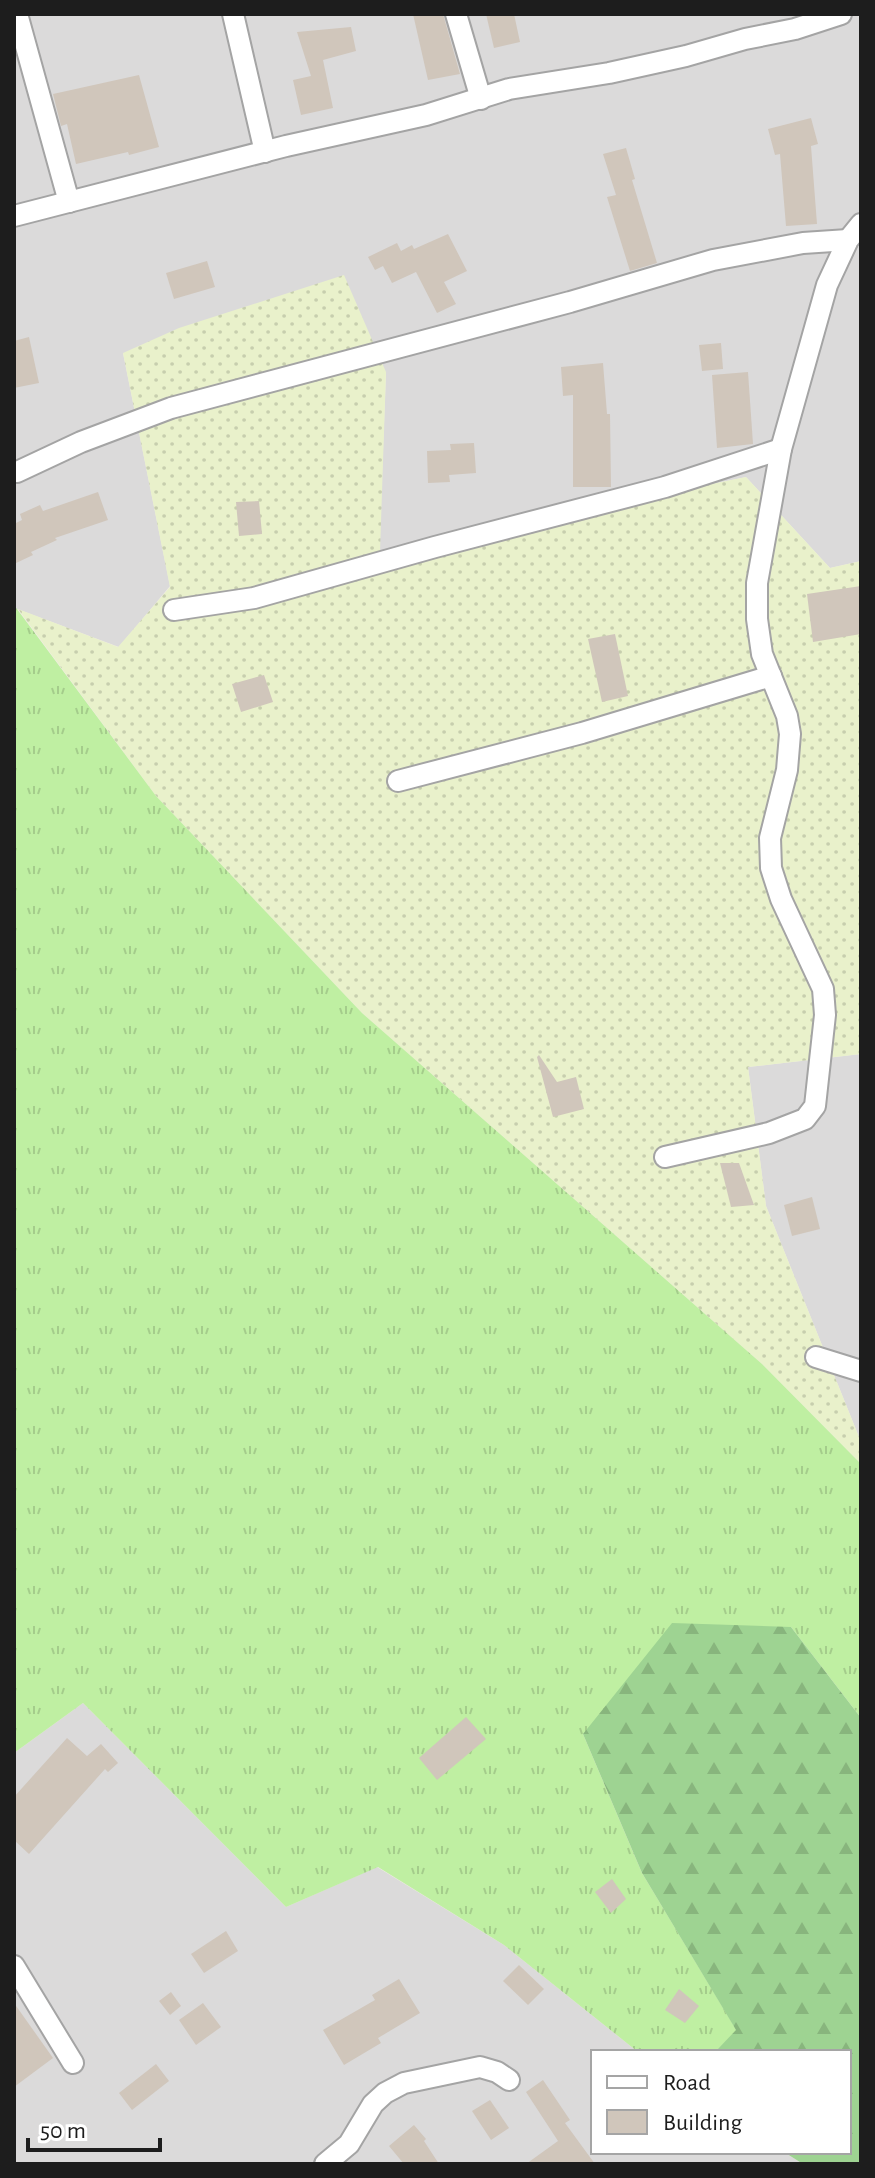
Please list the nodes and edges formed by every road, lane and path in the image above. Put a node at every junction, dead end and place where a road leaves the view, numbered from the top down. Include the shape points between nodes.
1 (17, 14) edge
2 (233, 14) edge
3 (456, 14) edge
4 (841, 14) edge
5 (481, 99) junction
6 (265, 152) junction
7 (69, 202) junction
8 (14, 216) edge
9 (855, 232) edge
10 (781, 449) junction
11 (17, 472) dead end
12 (174, 610) dead end
13 (771, 676) junction
14 (398, 781) dead end
15 (665, 1157) dead end
16 (816, 1357) dead end
17 (861, 1371) edge
18 (14, 1966) edge
19 (73, 2063) dead end
20 (509, 2080) dead end
21 (325, 2164) edge

1 - 7 street
2 - 6 street
3 - 5 street
4 - 5 street via 686,56 509,89
5 - 6 street
6 - 7 street
7 - 8 street
9 - 10 street via 827,285
9 - 11 street via 713,260 171,408
10 - 12 street via 665,487 254,598
10 - 13 street via 757,583 762,654
13 - 14 street
13 - 15 street via 790,734 770,838 771,868 823,989 815,1106 805,1119 769,1133
16 - 17 street
18 - 19 street
20 - 21 street via 480,2067 404,2083 373,2104 349,2144

